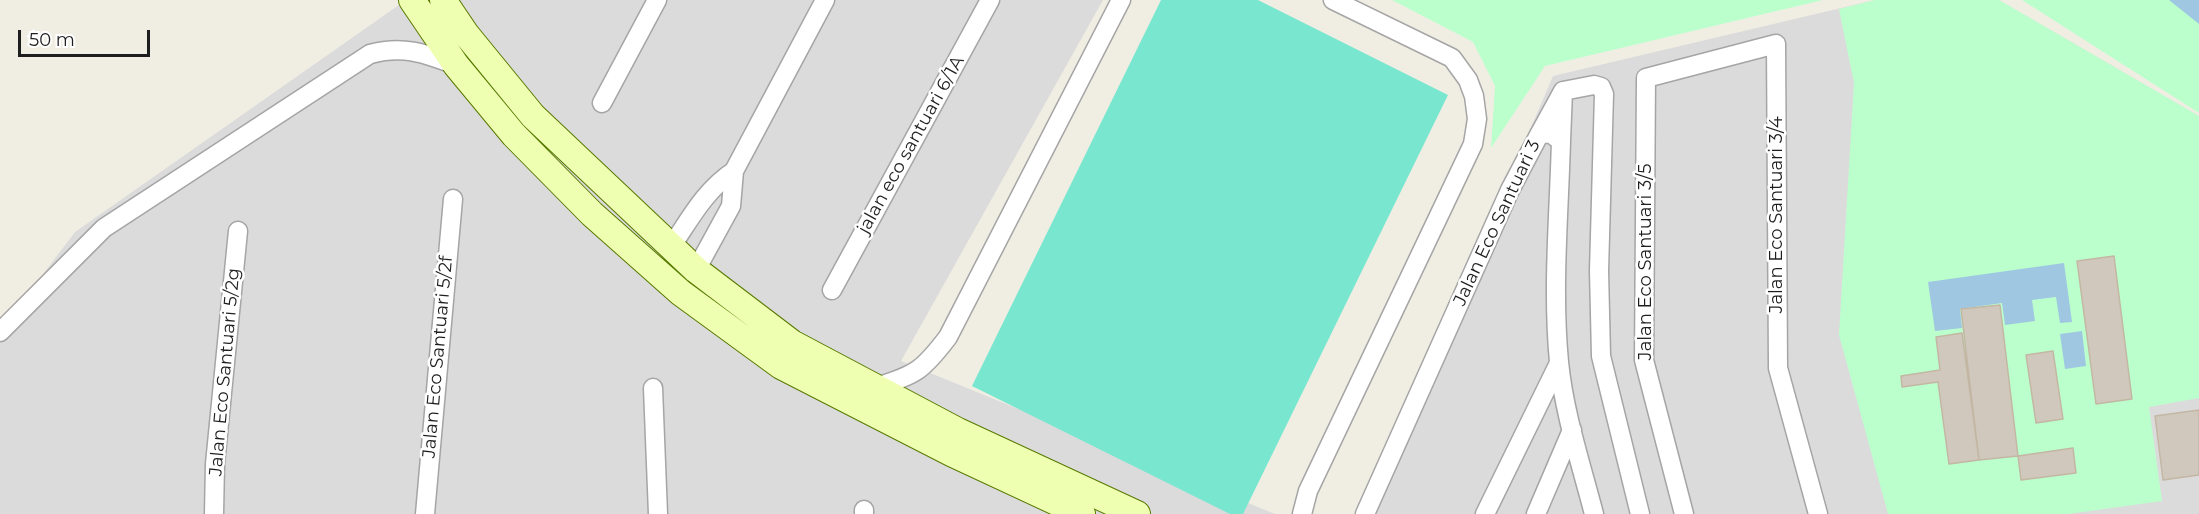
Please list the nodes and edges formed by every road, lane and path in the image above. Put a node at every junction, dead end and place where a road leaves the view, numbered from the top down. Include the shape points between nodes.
1 (412, 0) edge
2 (443, 0) edge
3 (657, 0) edge
4 (825, 0) edge
5 (990, 0) edge
6 (1121, 0) edge
7 (1333, 0) edge
8 (456, 65) junction
9 (1646, 78) joint
10 (1563, 91) junction
11 (603, 103) dead end
12 (1539, 133) junction
13 (1561, 141) junction
14 (734, 171) junction
15 (453, 199) dead end
16 (238, 231) dead end
17 (671, 248) junction
18 (696, 270) junction
19 (832, 290) dead end
20 (0, 332) edge
21 (1559, 363) junction
22 (876, 387) junction
23 (653, 388) dead end
24 (1572, 430) junction
25 (1588, 492) junction
26 (214, 514) edge
27 (424, 514) edge
28 (658, 514) edge
29 (1082, 514) edge
30 (1137, 514) edge
31 (1302, 514) edge
32 (1365, 514) edge
33 (1485, 514) edge
34 (1536, 514) edge
35 (1580, 514) edge
36 (1594, 514) edge
37 (1640, 514) edge
38 (1684, 514) edge
39 (1818, 514) edge

1 - 8 street
2 - 17 street via 533,116
3 - 11 street
4 - 14 street
5 - 19 street, jalan eco santuari 6/1A
6 - 22 street via 948,337 912,376
7 - 31 street via 1452,58 1468,80 1477,119 1473,144 1308,491
8 - 20 street via 422,53 391,48 369,54 104,228
8 - 29 street via 514,135 592,214 681,292 781,366 951,453
9 - 38 street, Jalan Eco Santuari 3/5 via 1644,360
9 - 39 street, Jalan Eco Santuari 3/4 via 1776,44 1778,368
10 - 12 street
10 - 13 street
10 - 37 street via 1594,85 1601,87 1604,94 1601,356
12 - 13 street, Jalan Eco Santuari 3 via 1551,134
12 - 32 street, Jalan Eco Santuari 3
13 - 21 street, Jalan Eco Santuari 3
14 - 17 street via 704,197
14 - 18 street via 731,206
15 - 27 street, Jalan Eco Santuari 5/2f
16 - 26 street, Jalan Eco Santuari 5/2g via 214,464
17 - 18 street
18 - 22 street via 792,342
21 - 24 street, Jalan Eco Santuari 3
21 - 33 street
22 - 30 street via 958,431
23 - 28 street
24 - 25 street, Jalan Eco Santuari 3
24 - 34 street
25 - 35 street
25 - 36 street, Jalan Eco Santuari 3

